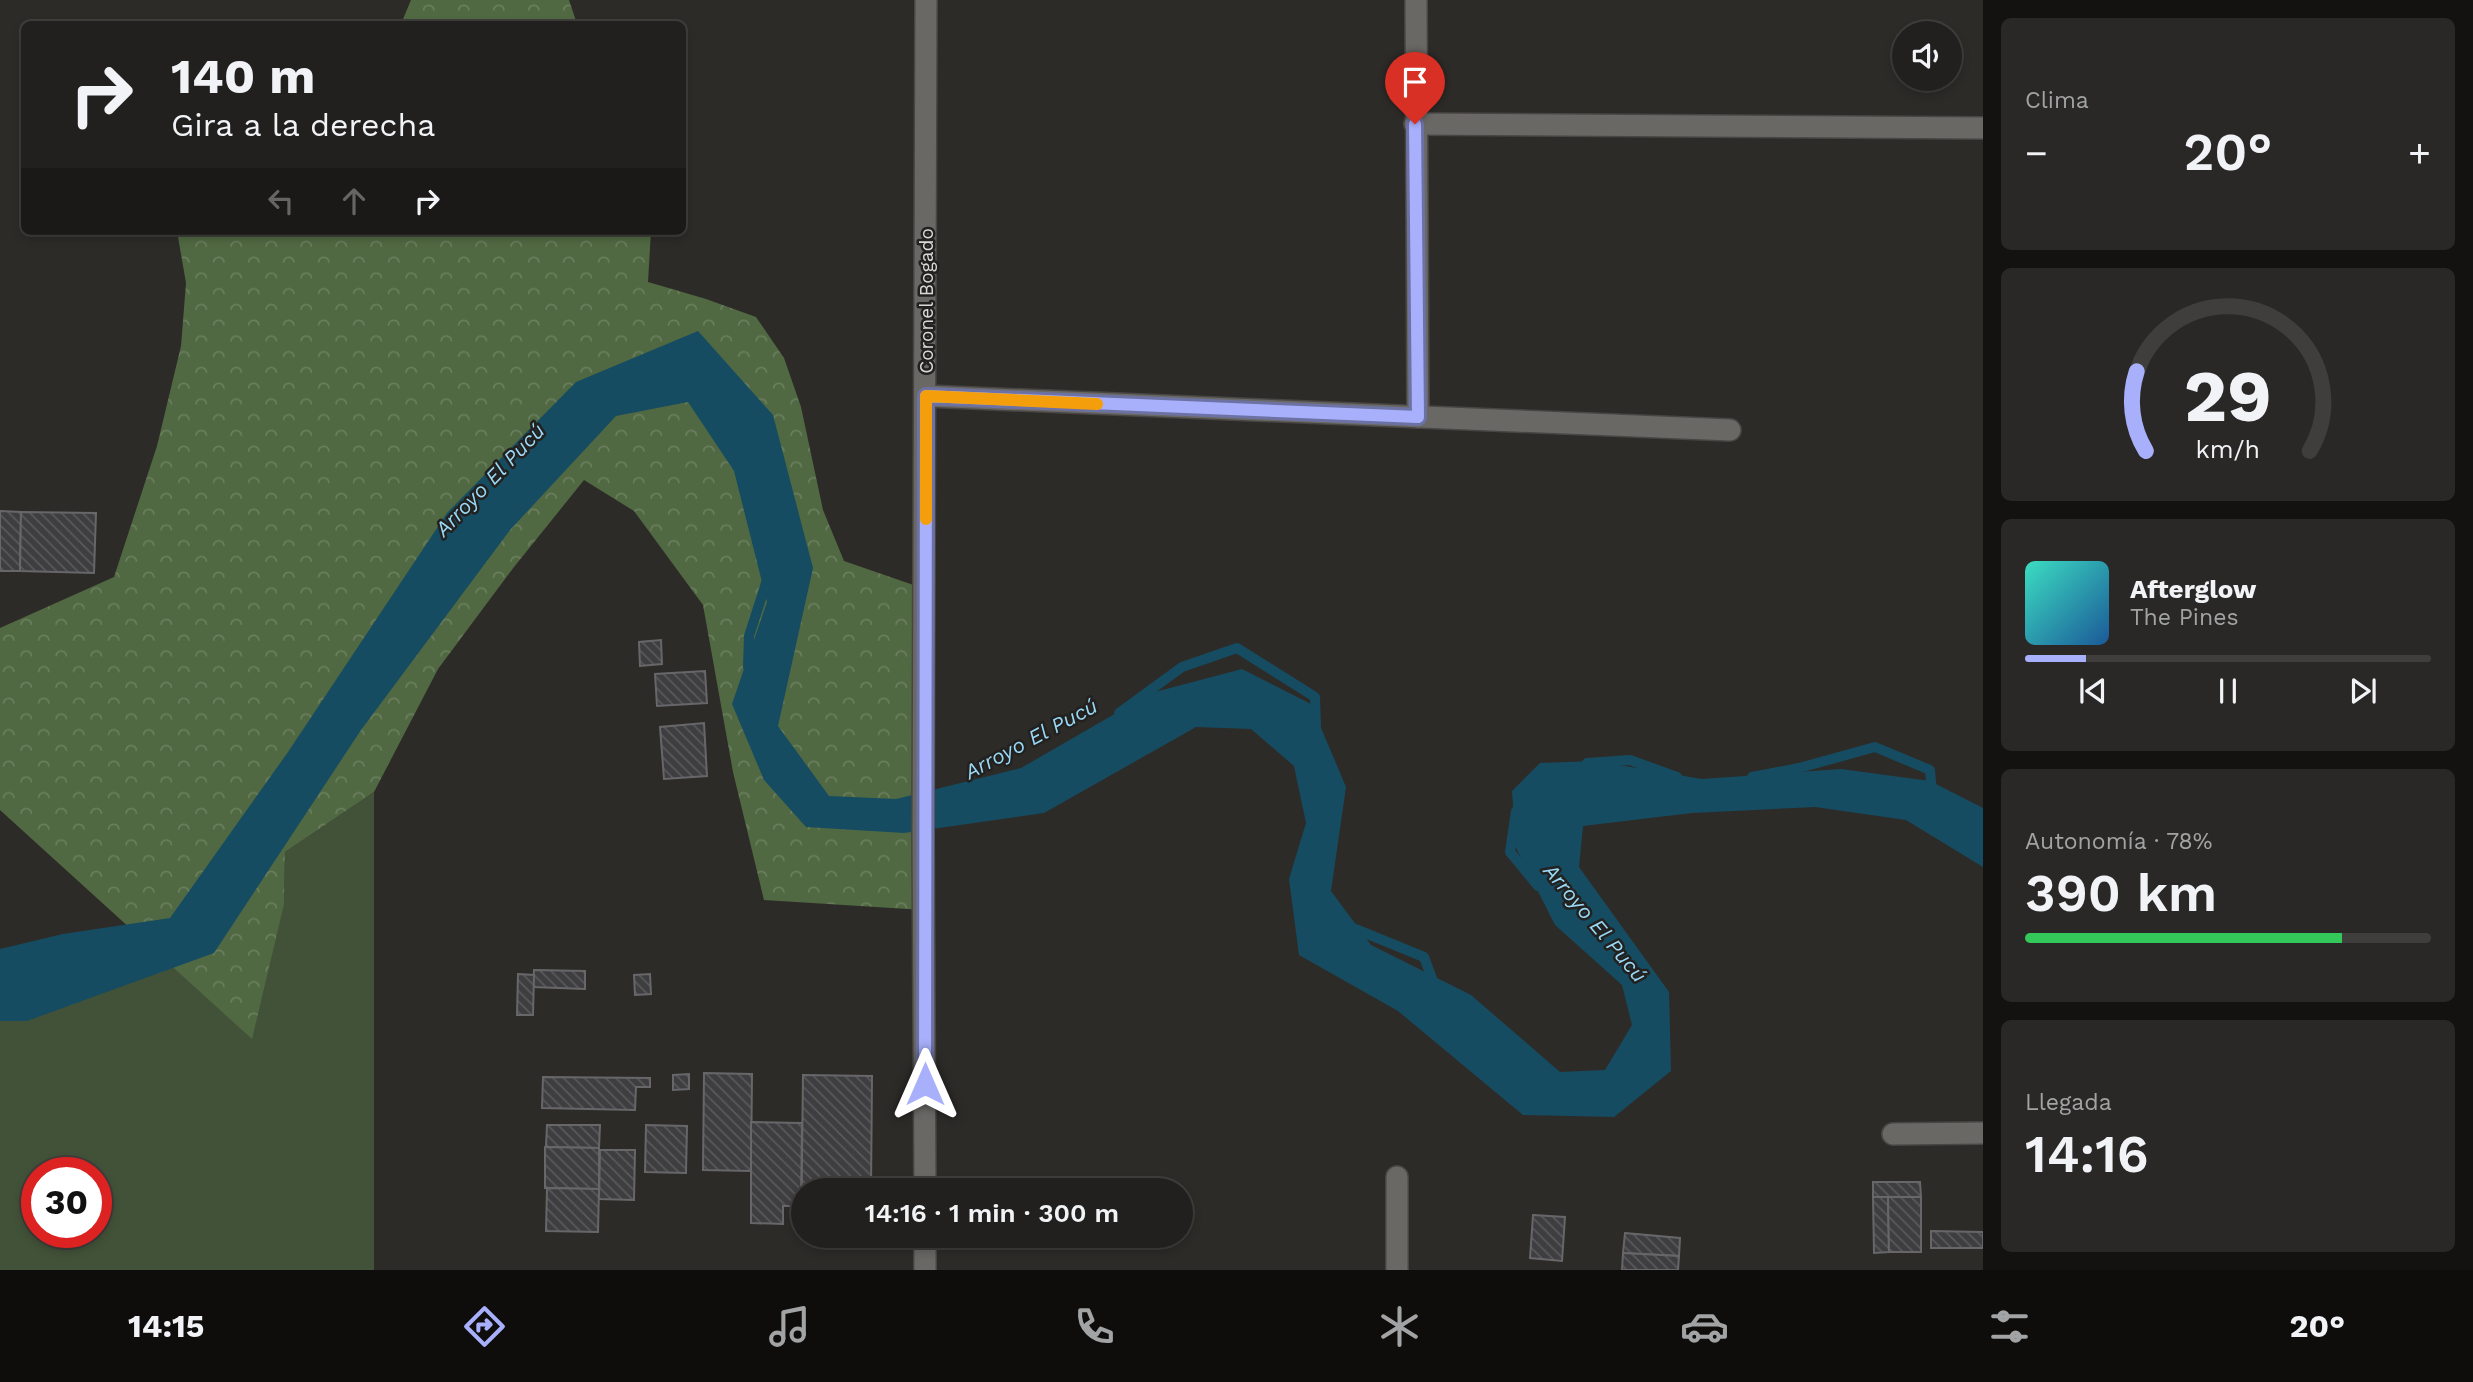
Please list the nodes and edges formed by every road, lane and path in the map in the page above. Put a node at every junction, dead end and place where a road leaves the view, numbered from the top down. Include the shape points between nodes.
1 (926, 0) edge
2 (1416, 0) edge
3 (1415, 124) junction
4 (1983, 128) edge
5 (926, 396) junction
6 (1418, 417) junction
7 (1730, 430) dead end
8 (1983, 1133) edge
9 (1893, 1134) dead end
10 (1397, 1177) dead end
11 (925, 1178) edge
12 (925, 1248) edge
13 (925, 1270) edge
14 (1397, 1270) edge

1 - 5 street, Coronel Bogado
2 - 3 street
3 - 4 street
3 - 6 street
5 - 6 street
5 - 11 street, Coronel Bogado
6 - 7 street
8 - 9 street
10 - 14 street
12 - 13 street

